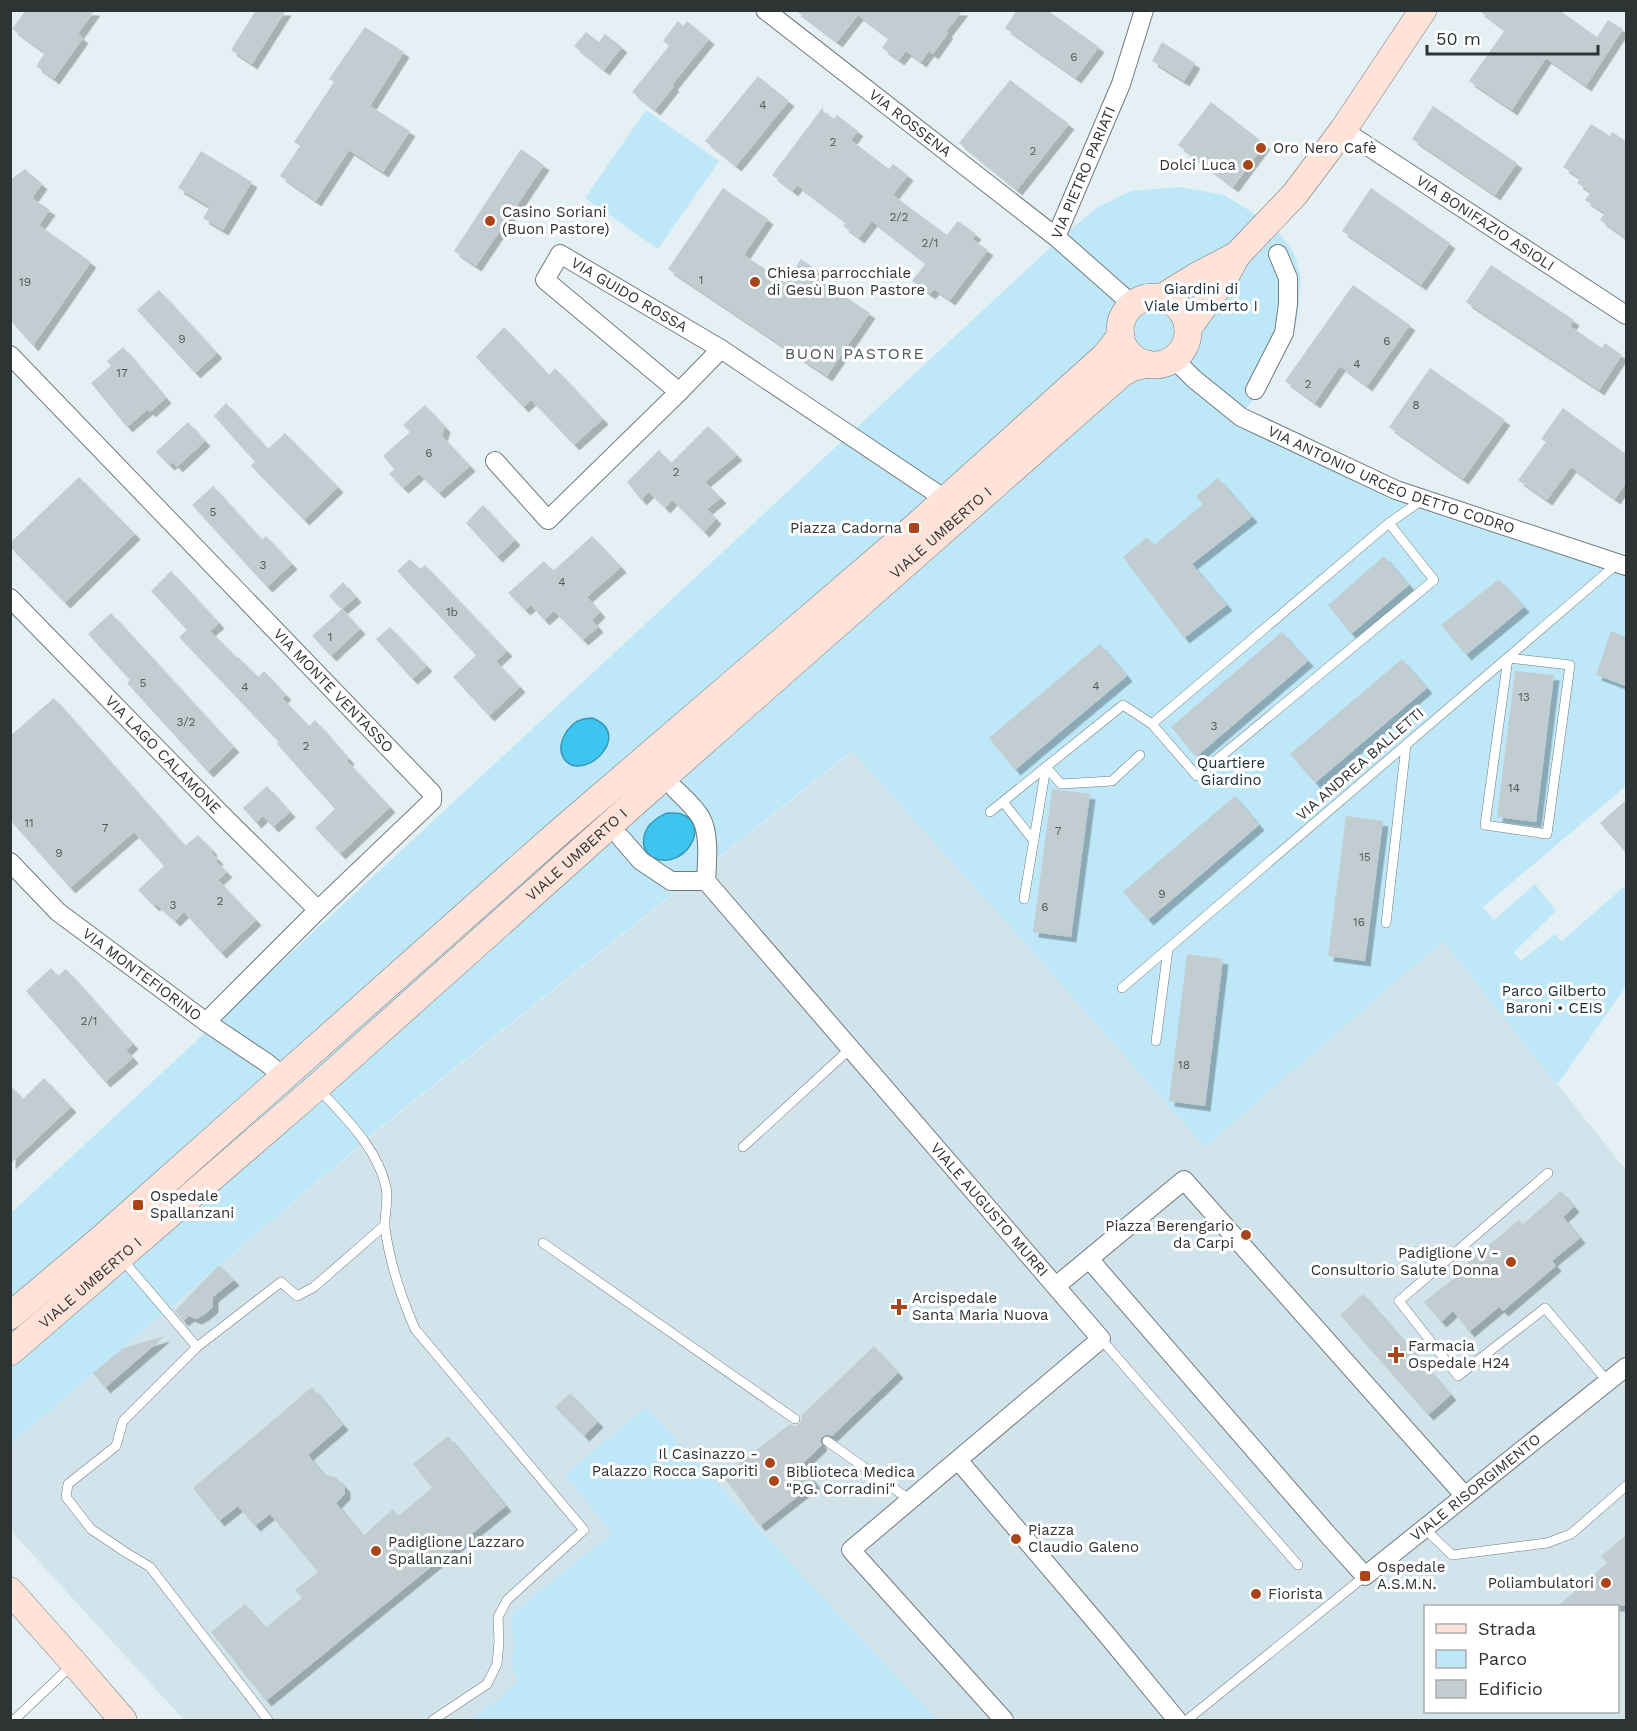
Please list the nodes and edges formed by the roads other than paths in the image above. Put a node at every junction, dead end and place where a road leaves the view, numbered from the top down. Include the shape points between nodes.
1 (765, 10) edge
2 (1144, 10) edge
3 (1423, 10) edge
4 (1343, 130) junction
5 (1056, 237) junction
6 (1278, 254) dead end
7 (1237, 255) junction
8 (1161, 298) junction
9 (1133, 304) junction
10 (1626, 315) edge
11 (1188, 328) junction
12 (1121, 336) junction
13 (721, 349) junction
14 (10, 355) edge
15 (1174, 359) junction
16 (1147, 364) junction
17 (1255, 390) dead end
18 (680, 392) junction
19 (495, 461) dead end
20 (1424, 498) junction
21 (945, 499) junction
22 (1389, 523) junction
23 (1624, 565) edge
24 (10, 598) edge
25 (1508, 658) junction
26 (1152, 723) junction
27 (1406, 745) junction
28 (1140, 755) dead end
29 (1046, 767) junction
30 (675, 789) dead end
31 (1003, 802) junction
32 (990, 812) dead end
33 (621, 838) dead end
34 (1034, 841) junction
35 (10, 862) edge
36 (706, 880) junction
37 (1024, 899) dead end
38 (318, 910) junction
39 (1386, 923) dead end
40 (1168, 949) junction
41 (1122, 988) dead end
42 (206, 1022) junction
43 (1156, 1041) dead end
44 (850, 1048) junction
45 (283, 1076) junction
46 (317, 1087) junction
47 (743, 1147) dead end
48 (1548, 1173) dead end
49 (385, 1225) junction
50 (543, 1243) dead end
51 (110, 1248) junction
52 (1089, 1258) junction
53 (1056, 1286) junction
54 (10, 1316) edge
55 (1101, 1339) junction
56 (197, 1347) junction
57 (10, 1352) edge
58 (1626, 1367) edge
59 (1608, 1382) junction
60 (795, 1419) dead end
61 (827, 1441) dead end
62 (958, 1460) junction
63 (1626, 1486) edge
64 (1464, 1495) junction
65 (910, 1500) junction
66 (1424, 1528) junction
67 (1298, 1565) dead end
68 (1365, 1576) junction
69 (10, 1591) edge
70 (75, 1663) junction
71 (1167, 1717) edge
72 (14, 1720) edge
73 (123, 1720) edge
74 (268, 1720) edge
75 (433, 1720) edge
76 (1004, 1720) edge
77 (1187, 1720) edge

1 - 5 street, VIA ROSSENA
2 - 5 street, VIA PIETRO PARIATI via 1121,84
3 - 4 main road
4 - 7 main road via 1295,194
4 - 10 street, VIA BONIFAZIO ASIOLI
5 - 9 street, VIA PIETRO PARIATI
6 - 17 street via 1288,278 1284,333
7 - 8 main road
7 - 11 main road
8 - 9 main road
8 - 11 main road via 1178,307
9 - 12 main road via 1123,319
11 - 15 main road via 1182,351
12 - 16 main road via 1129,354
12 - 21 main road, VIALE UMBERTO I via 1105,356
13 - 18 street
13 - 18 street, VIA GUIDO ROSSA via 560,254 545,280
13 - 21 street, VIA GUIDO ROSSA
14 - 38 street, VIA MONTE VENTASSO via 432,793 432,801
15 - 16 main road
15 - 20 street, VIA ANTONIO URCEO DETTO CODRO via 1241,417 1396,490
16 - 46 main road, VIALE UMBERTO I via 1122,373
18 - 19 street via 548,520
20 - 22 lane
20 - 23 street, VIA ANTONIO URCEO DETTO CODRO
21 - 45 main road, VIALE UMBERTO I
22 - 26 lane
22 - 26 lane via 1434,580 1197,776
23 - 25 lane, VIA ANDREA BALLETTI
24 - 38 street, VIA LAGO CALAMONE
25 - 25 lane via 1485,825 1547,834 1570,666
25 - 27 lane, VIA ANDREA BALLETTI
26 - 29 lane via 1123,705
27 - 39 lane
27 - 40 lane, VIA ANDREA BALLETTI
28 - 29 lane via 1112,781 1061,784
29 - 31 lane
29 - 34 lane
30 - 36 street via 694,808 705,828
31 - 32 lane
31 - 34 lane
33 - 36 street via 641,861 671,881
34 - 37 lane
35 - 42 street, VIA MONTEFIORINO via 58,912
36 - 44 street, VIALE AUGUSTO MURRI
38 - 42 street, VIA MONTE VENTASSO
40 - 41 lane, VIA ANDREA BALLETTI
40 - 43 lane
42 - 45 street, VIA MONTEFIORINO
44 - 47 lane
44 - 53 street, VIALE AUGUSTO MURRI
45 - 51 main road, VIALE UMBERTO I
46 - 49 lane via 374,1157 386,1187
46 - 51 main road, VIALE UMBERTO I
48 - 59 lane via 1399,1301 1458,1376 1545,1308
49 - 56 lane via 314,1287 297,1296 281,1282
49 - 75 lane via 393,1270 415,1329 584,1530 507,1600 498,1617 497,1664 488,1684
50 - 60 lane
51 - 54 main road, VIALE UMBERTO I
51 - 56 lane
51 - 57 main road, VIALE UMBERTO I
52 - 53 street
52 - 64 street via 1185,1180
52 - 68 street
53 - 55 street, VIALE AUGUSTO MURRI
55 - 62 street
55 - 67 lane, VIALE AUGUSTO MURRI
56 - 74 lane via 123,1421 116,1446 68,1484 66,1497 91,1529 150,1567
58 - 59 street, VIALE RISORGIMENTO
59 - 64 street, VIALE RISORGIMENTO
61 - 65 lane
62 - 65 street
62 - 71 street via 1107,1635
63 - 66 lane via 1571,1534 1546,1543 1452,1555
64 - 66 street, VIALE RISORGIMENTO
65 - 76 street via 851,1550
66 - 68 street, VIALE RISORGIMENTO
68 - 77 lane, VIALE RISORGIMENTO
69 - 70 main road
70 - 72 lane
70 - 73 main road

